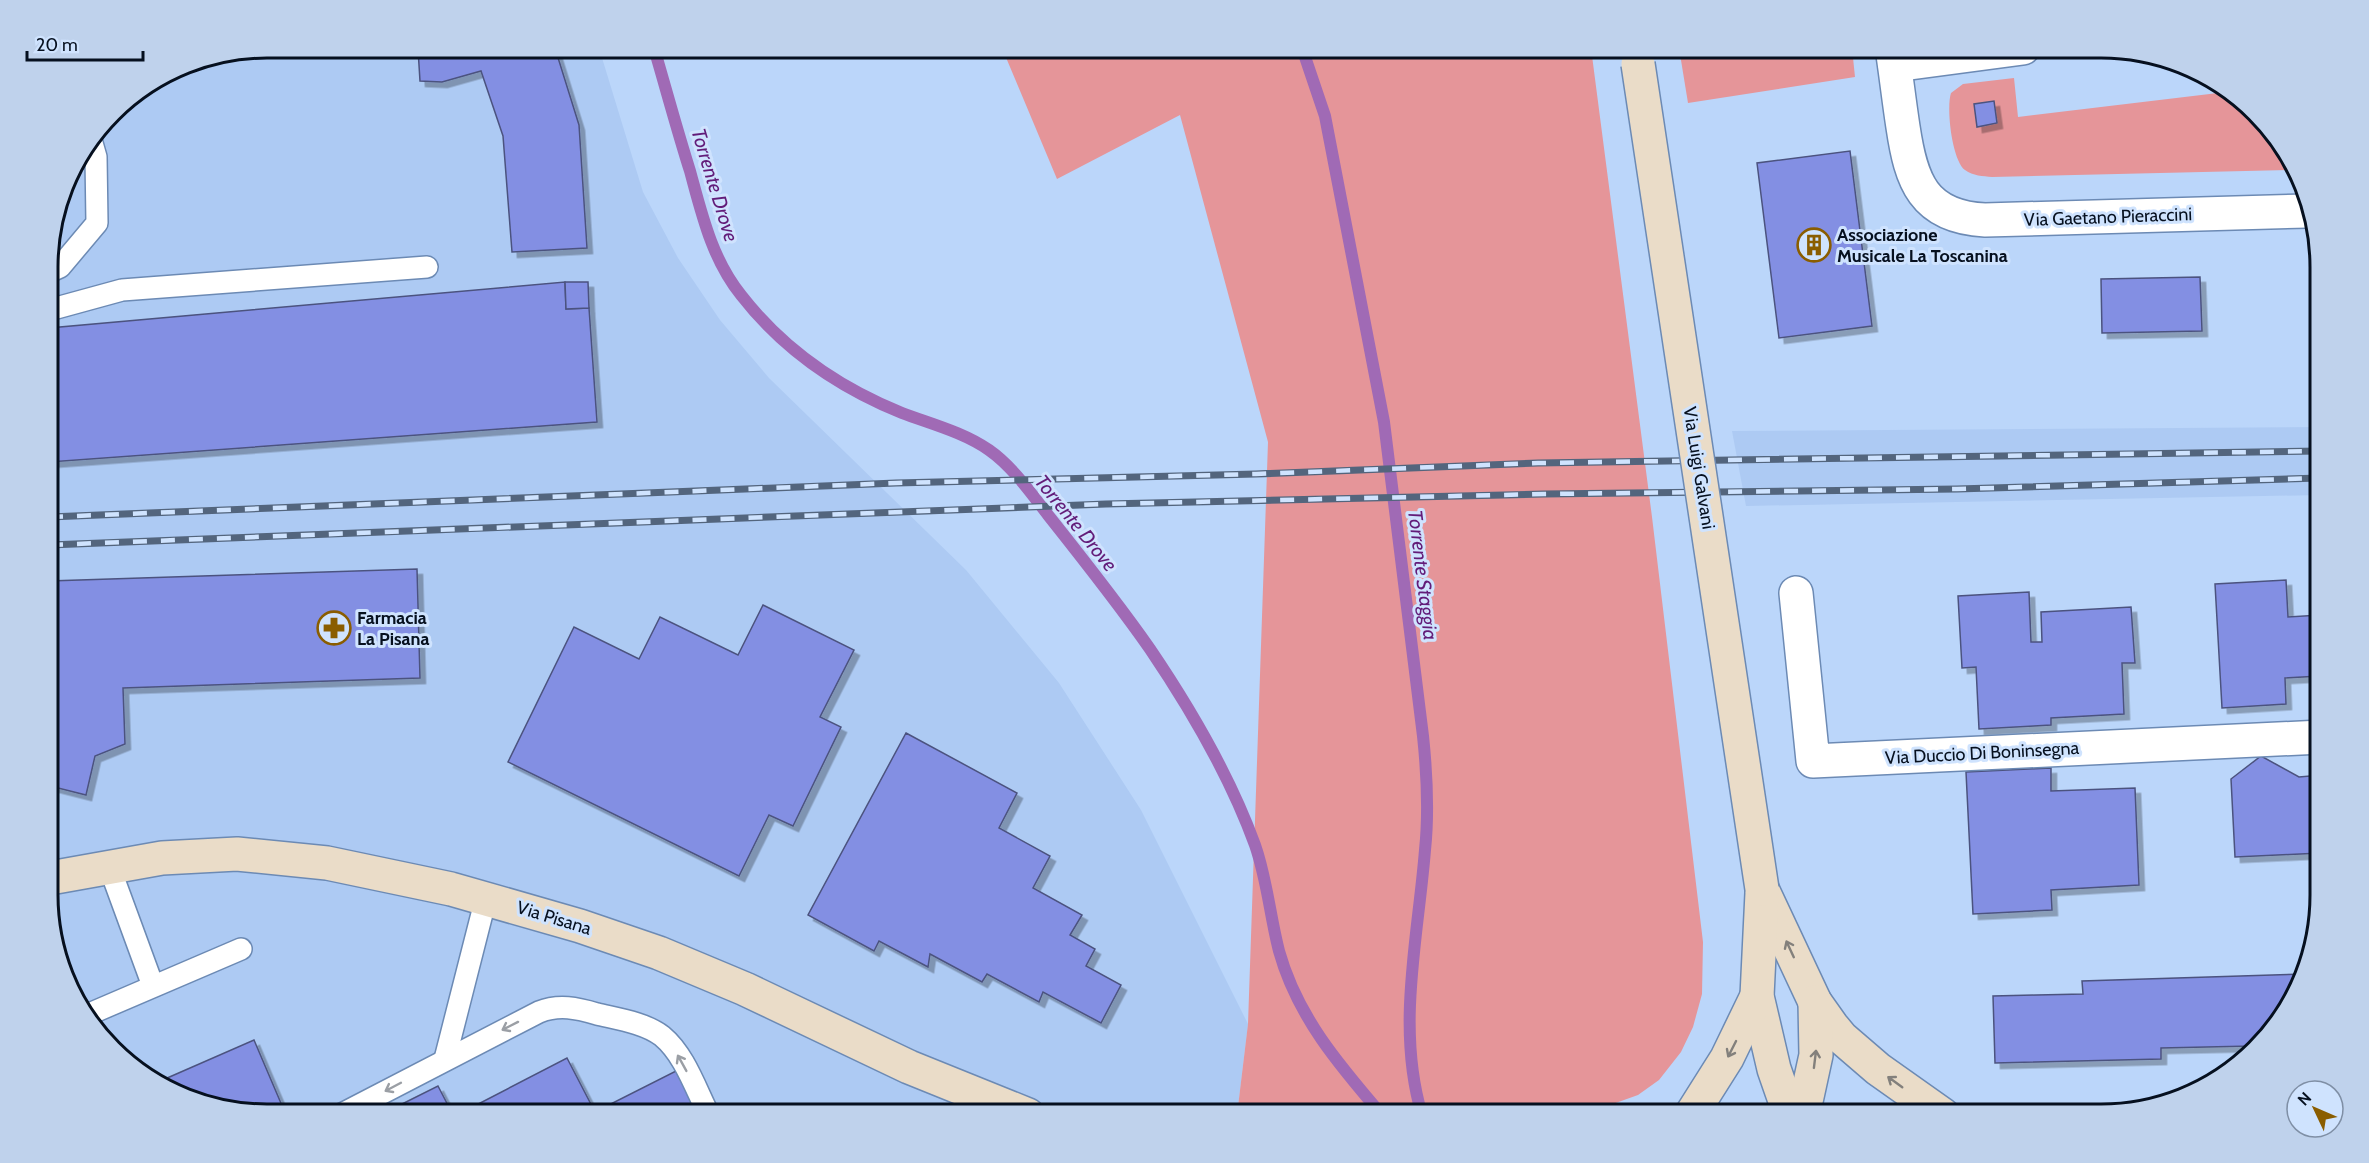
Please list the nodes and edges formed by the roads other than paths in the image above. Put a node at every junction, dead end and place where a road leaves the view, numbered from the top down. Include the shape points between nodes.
1 (1637, 58) edge
2 (1893, 58) edge
3 (94, 152) edge
4 (2302, 211) edge
5 (59, 267) edge
6 (427, 267) dead end
7 (59, 307) edge
8 (1796, 593) dead end
9 (2310, 737) edge
10 (109, 866) junction
11 (58, 876) edge
12 (1762, 889) junction
13 (486, 898) junction
14 (241, 949) dead end
15 (153, 986) junction
16 (1757, 996) junction
17 (1815, 1002) junction
18 (94, 1012) edge
19 (445, 1059) junction
20 (361, 1104) edge
21 (703, 1104) edge
22 (1001, 1104) edge
23 (1698, 1104) edge
24 (1786, 1104) edge
25 (1805, 1104) edge
26 (1926, 1104) edge

1 - 12 main road, Via Luigi Galvani, bridge
2 - 4 street, Via Gaetano Pieraccini via 1906,147 1916,182 1928,200 1953,216 1985,220
3 - 5 lane via 97,223
6 - 7 lane via 122,290
8 - 9 street, Via Duccio Di Boninsegna via 1813,761
10 - 11 main road, Via Pisana
10 - 13 main road, Via Pisana via 189,855 257,855 355,868
10 - 15 lane
12 - 16 main road, Via Luigi Galvani
17 -> 12 main road, Via Luigi Galvani
13 - 19 lane
13 - 22 main road, Via Pisana via 660,952 909,1067
14 - 15 lane
15 - 18 lane
16 -> 23 main road, Via Luigi Galvani via 1727,1058
16 - 24 main road, Via Luigi Galvani
25 -> 17 main road, Via Luigi Galvani via 1816,1055
26 -> 17 main road, Via Luigi Galvani via 1892,1081 1842,1038
19 -> 20 lane
21 -> 19 lane via 679,1057 662,1036 625,1020 569,1007 539,1012

